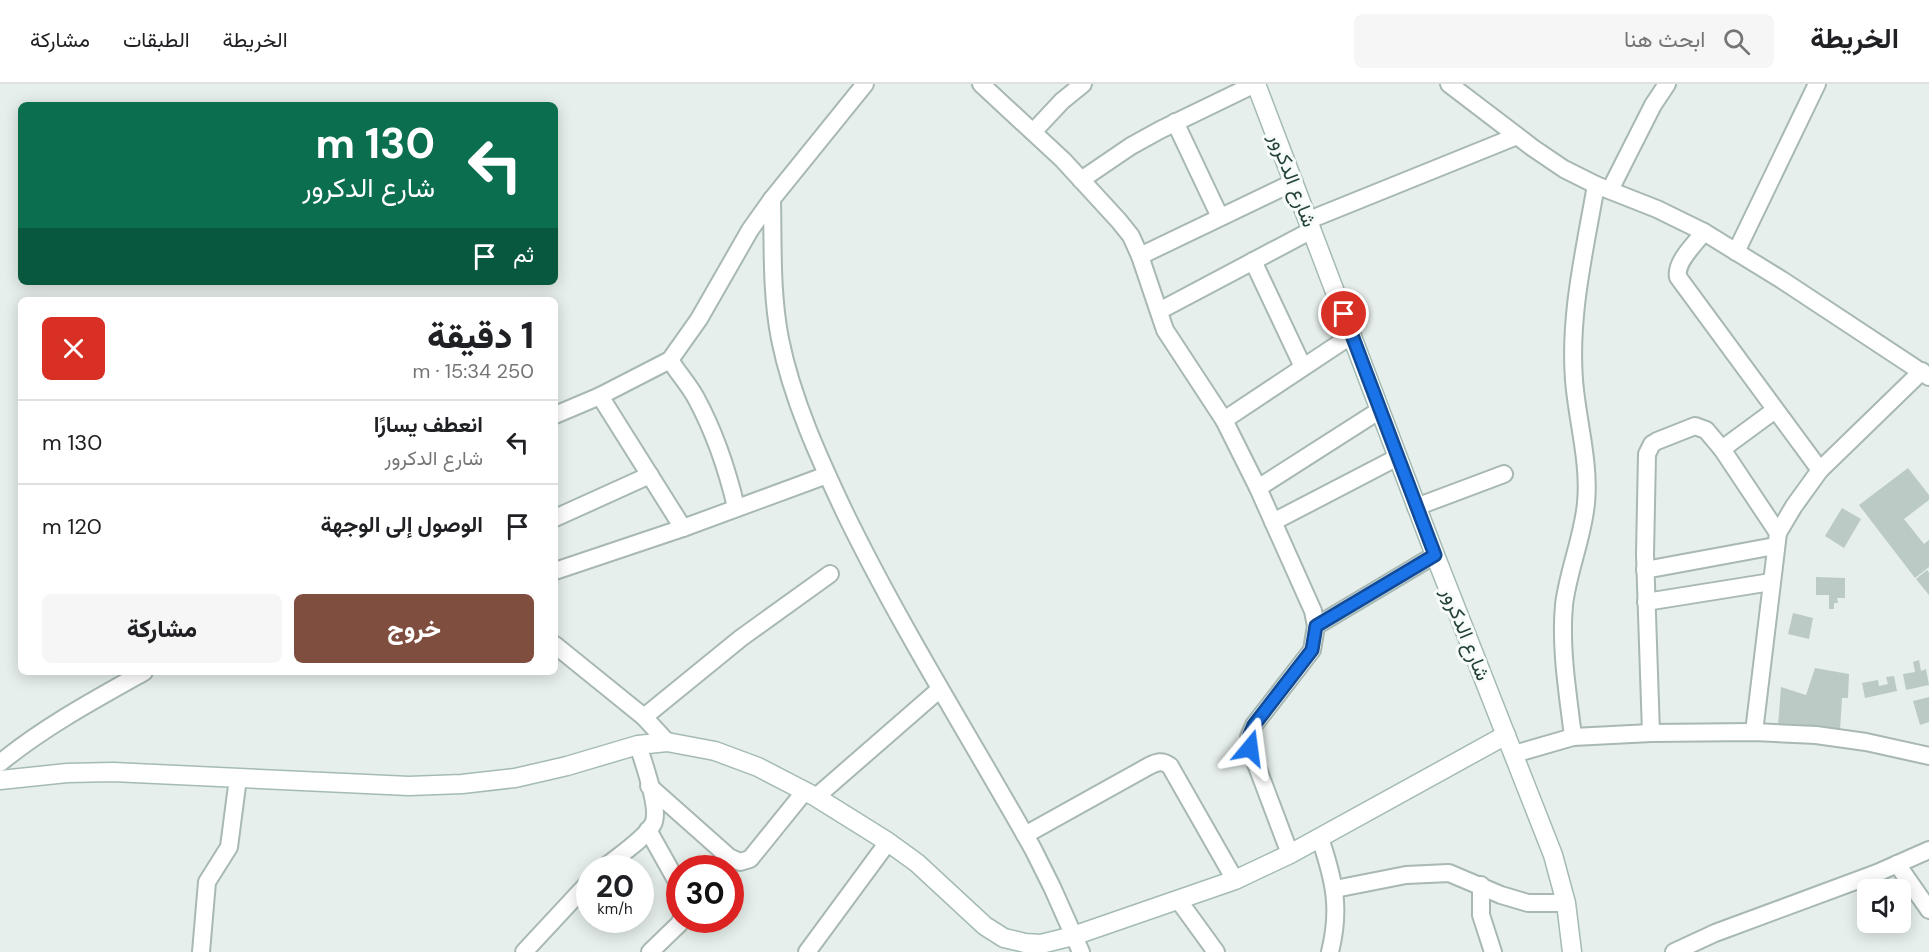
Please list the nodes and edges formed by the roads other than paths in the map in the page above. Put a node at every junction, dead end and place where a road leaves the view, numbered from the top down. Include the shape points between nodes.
1 (865, 84) edge
2 (1083, 84) edge
3 (1256, 84) edge
4 (1449, 84) edge
5 (1667, 84) edge
6 (1817, 84) edge
7 (985, 85) edge
8 (1175, 122) junction
9 (1033, 132) junction
10 (1517, 136) junction
11 (1081, 180) junction
12 (1294, 182) junction
13 (1603, 188) junction
14 (772, 199) junction
15 (1220, 217) junction
16 (1311, 225) junction
17 (1704, 232) junction
18 (1736, 252) junction
19 (1140, 256) junction
20 (1253, 261) junction
21 (1159, 311) junction
22 (1352, 335) junction
23 (670, 360) junction
24 (1303, 367) junction
25 (1925, 374) edge
26 (600, 396) junction
27 (1380, 410) junction
28 (1775, 410) junction
29 (558, 414) edge
30 (1224, 420) junction
31 (1722, 449) junction
32 (1398, 457) junction
33 (1820, 470) junction
34 (1504, 474) dead end
35 (650, 475) junction
36 (827, 475) junction
37 (1258, 488) junction
38 (736, 507) junction
39 (1416, 507) junction
40 (558, 517) edge
41 (1273, 522) junction
42 (683, 528) junction
43 (1777, 540) junction
44 (1435, 555) junction
45 (558, 570) edge
46 (1645, 570) junction
47 (830, 574) dead end
48 (1772, 582) junction
49 (1646, 602) junction
50 (1316, 626) junction
51 (558, 647) edge
52 (139, 675) edge
53 (940, 688) junction
54 (644, 717) junction
55 (1754, 732) junction
56 (1650, 733) junction
57 (1506, 735) junction
58 (1573, 738) junction
59 (667, 741) junction
60 (638, 745) junction
61 (1514, 754) junction
62 (1929, 756) edge
63 (0, 763) edge
64 (238, 778) junction
65 (0, 780) edge
66 (649, 786) junction
67 (811, 794) junction
68 (648, 830) junction
69 (1025, 835) junction
70 (1320, 838) junction
71 (888, 842) junction
72 (1929, 850) edge
73 (1290, 854) junction
74 (619, 855) edge
75 (666, 862) edge
76 (1897, 864) junction
77 (1235, 880) junction
78 (1480, 885) junction
79 (1335, 889) junction
80 (576, 895) edge
81 (1179, 901) junction
82 (1566, 903) junction
83 (1929, 910) edge
84 (668, 933) edge
85 (1077, 944) edge
86 (1019, 948) edge
87 (201, 952) edge
88 (524, 952) edge
89 (650, 952) edge
90 (807, 952) edge
91 (1216, 952) edge
92 (1330, 952) edge
93 (1493, 952) edge
94 (1572, 952) edge
95 (1674, 952) edge

1 - 14 street
2 - 9 street
3 - 8 street
3 - 12 street, شارع الدكرور
4 - 10 street
5 - 13 street
6 - 18 street
7 - 9 street
8 - 11 street
8 - 15 street
9 - 11 street
10 - 13 street via 1564,170
10 - 16 street
11 - 19 street via 1131,236
12 - 15 street
12 - 16 street, شارع الدكرور
13 - 17 street
13 - 58 street via 1578,285 1574,340 1586,502 1563,628
14 - 23 street
14 - 36 street via 780,337 787,370
15 - 19 street
16 - 20 street
16 - 22 street, شارع الدكرور
17 - 18 street
17 - 28 street via 1680,264 1678,277
18 - 25 street
19 - 21 street
20 - 21 street
20 - 24 street
21 - 30 street via 1165,330
22 - 24 street
22 - 27 street, شارع الدكرور
23 - 26 street
23 - 38 street via 696,397 717,441
24 - 30 street
25 - 33 street
26 - 29 street
26 - 35 street
27 - 32 street, شارع الدكرور
27 - 37 street
28 - 31 street
28 - 33 street
30 - 37 street
31 - 43 street
31 - 46 street via 1706,430 1695,426 1657,441 1649,449
32 - 39 street, شارع الدكرور
32 - 41 street
33 - 43 street via 1794,506
34 - 39 street
35 - 40 street
35 - 42 street
36 - 38 street
36 - 53 street via 865,555
37 - 41 street
38 - 42 street
39 - 44 street, شارع الدكرور
41 - 50 street
42 - 45 street
43 - 46 street
43 - 48 street
44 - 50 street
44 - 57 street, شارع الدكرور
46 - 49 street
47 - 54 street via 741,638
48 - 49 street
48 - 55 street
49 - 56 street
50 - 73 street via 1312,650 1249,737
51 - 54 street
52 - 63 street via 81,707
53 - 67 street
53 - 69 street
54 - 59 street
55 - 56 street
55 - 62 street via 1816,735
56 - 58 street
57 - 61 street, شارع الدكرور
57 - 70 street
58 - 61 street
59 - 60 street
59 - 67 street via 715,751
60 - 64 street via 515,778 462,784 409,786
60 - 66 street
61 - 82 street, شارع الدكرور via 1553,855
64 - 65 street via 113,772
64 - 87 street via 229,847 207,882
66 - 67 street via 729,857 740,862 750,859
66 - 68 street via 656,816
67 - 71 street
68 - 74 street
68 - 75 street
69 - 77 street via 1149,766 1165,762
69 - 85 street
70 - 73 street
70 - 79 street
71 - 86 street via 944,886 985,926
71 - 90 street
72 - 76 street
73 - 77 street
76 - 83 street
76 - 95 street
77 - 81 street
78 - 79 street via 1449,873 1423,873
78 - 82 street via 1528,903
78 - 93 street via 1481,915
79 - 92 street
80 - 88 street
81 - 85 street
81 - 91 street
82 - 94 street, شارع الدكرور
84 - 89 street
85 - 86 street

